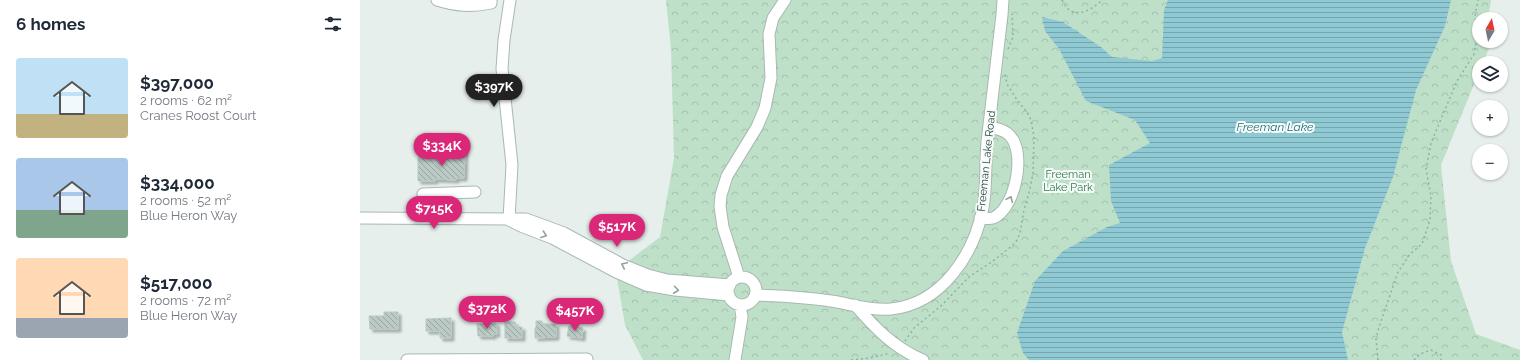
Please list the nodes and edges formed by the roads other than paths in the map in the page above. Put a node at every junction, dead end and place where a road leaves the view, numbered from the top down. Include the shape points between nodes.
1 (437, 0) edge
2 (491, 0) edge
3 (510, 0) edge
4 (785, 0) edge
5 (1003, 0) edge
6 (989, 127) junction
7 (475, 192) dead end
8 (360, 218) edge
9 (423, 218) junction
10 (980, 218) junction
11 (509, 220) junction
12 (732, 286) junction
13 (756, 295) junction
14 (740, 305) junction
15 (855, 306) junction
16 (587, 359) dead end
17 (407, 360) edge
18 (735, 360) edge
19 (923, 360) edge

1 - 2 street via 466,6 490,3
3 - 11 street via 502,69 512,165
4 - 12 street via 773,18 769,34 770,78 765,108 757,127 727,176 721,195 721,217 738,274
5 - 6 street, Freeman Lake Road
6 - 10 street, Freeman Lake Road
10 -> 6 street via 992,219 1002,212 1010,200 1016,180 1018,152 1014,142 1008,133
7 - 9 street via 423,194
8 - 9 street
9 - 11 street
10 - 15 street, Freeman Lake Road via 972,242 960,265 935,291 919,301 896,308 882,310
11 - 12 street via 526,219 564,233 622,265 648,275 667,280
12 - 13 street via 745,277 756,289
12 - 14 street via 735,303
13 - 14 street via 750,302
13 - 15 street, Freeman Lake Road via 809,298
14 - 18 street via 742,317
15 - 19 street via 897,346
16 - 17 street

